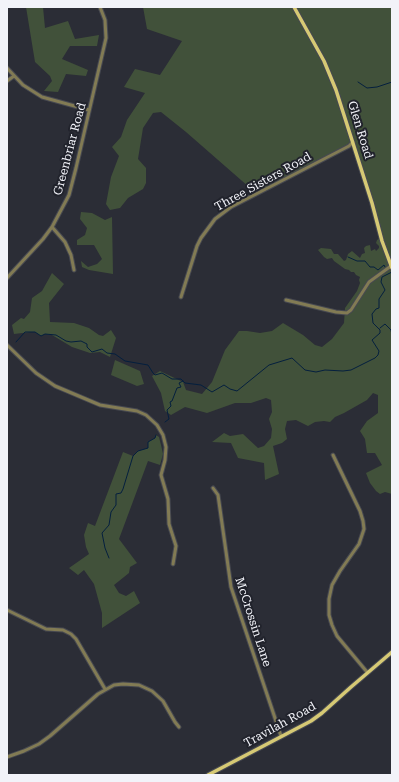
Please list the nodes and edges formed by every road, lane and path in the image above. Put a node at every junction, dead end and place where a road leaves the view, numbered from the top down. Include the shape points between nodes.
1 (100, 7) edge
2 (294, 7) edge
3 (7, 68) edge
4 (14, 76) junction
5 (7, 81) edge
6 (89, 110) junction
7 (353, 142) junction
8 (52, 227) junction
9 (392, 267) edge
10 (74, 270) dead end
11 (7, 278) edge
12 (181, 297) dead end
13 (286, 300) dead end
14 (7, 345) edge
15 (333, 455) dead end
16 (213, 488) dead end
17 (173, 564) dead end
18 (7, 610) edge
19 (392, 652) edge
20 (367, 672) junction
21 (105, 689) junction
22 (179, 727) dead end
23 (281, 736) junction
24 (7, 757) edge
25 (208, 775) edge

1 - 6 street, Greenbriar Road via 105,20 106,38
2 - 7 main road, Glen Road via 324,61
3 - 4 street
4 - 5 street
4 - 6 street via 25,87 42,97
6 - 8 street, Greenbriar Road via 69,195
7 - 9 main road, Glen Road
7 - 12 street, Three Sisters Road via 231,207 215,219 197,246
8 - 10 street via 65,242
8 - 11 street, Greenbriar Road
9 - 13 street, Glen Road via 369,282 347,313
14 - 17 street via 36,373 55,386 100,405 137,411 157,425 166,447 161,475 168,499 169,524 176,546
15 - 20 street via 360,511 364,529 359,544 334,581 330,594 329,615 337,636
16 - 23 street, McCrossin Lane via 218,495 231,587
18 - 21 street via 46,629 63,630 72,634
19 - 20 main road, Travilah Road
20 - 23 main road, Travilah Road via 322,714
21 - 22 street via 130,683 147,688 163,701
21 - 24 street via 50,736 29,749
23 - 25 main road, Travilah Road

